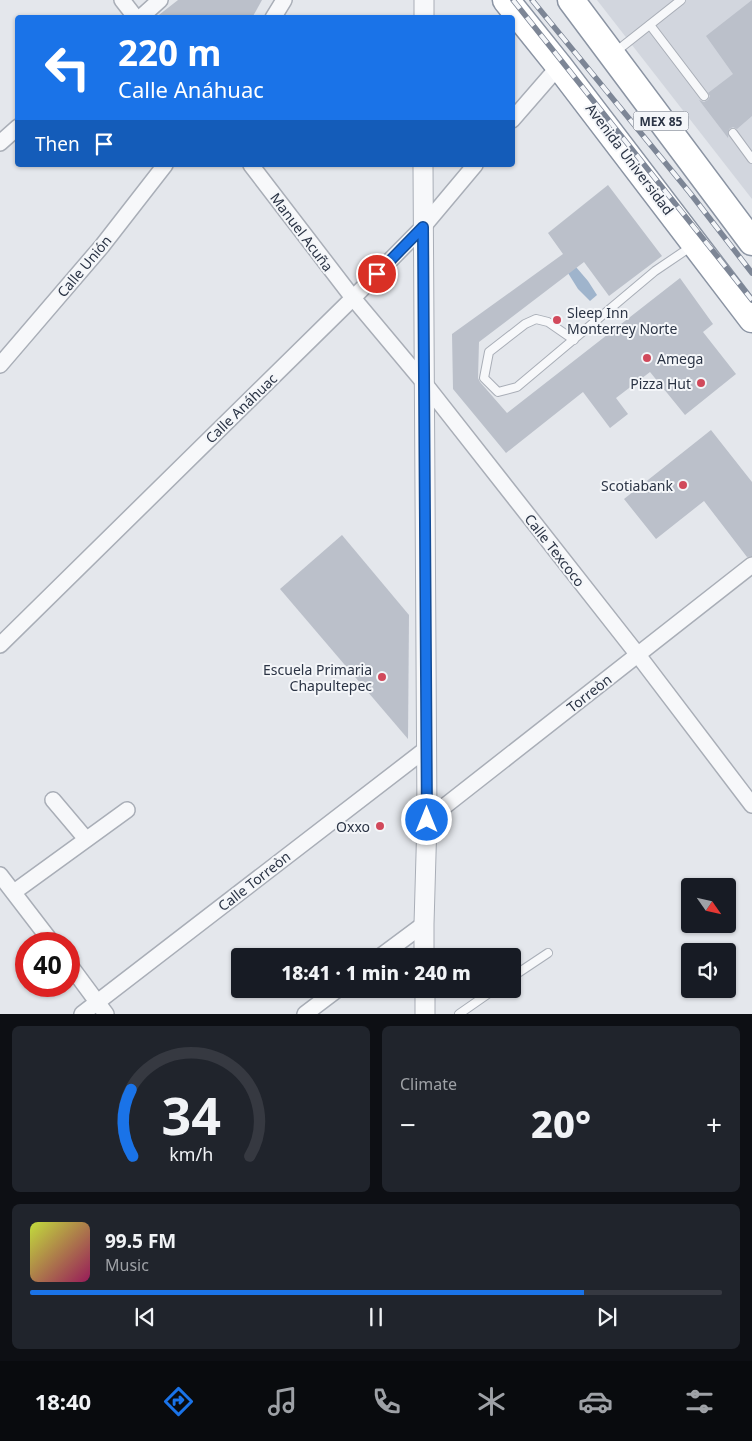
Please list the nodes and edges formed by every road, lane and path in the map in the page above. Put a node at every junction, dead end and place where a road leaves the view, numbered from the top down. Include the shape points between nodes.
1 (122, 0) edge
2 (160, 0) edge
3 (284, 0) edge
4 (424, 0) edge
5 (506, 0) edge
6 (571, 0) edge
7 (681, 0) edge
8 (135, 15) edge
9 (142, 15) edge
10 (275, 15) edge
11 (424, 15) edge
12 (650, 25) junction
13 (612, 54) junction
14 (559, 66) junction
15 (704, 96) dead end
16 (515, 117) edge
17 (15, 130) edge
18 (733, 133) dead end
19 (0, 143) edge
20 (752, 159) edge
21 (163, 167) edge
22 (253, 167) edge
23 (423, 167) edge
24 (473, 167) edge
25 (423, 227) junction
26 (752, 242) edge
27 (695, 244) junction
28 (353, 298) junction
29 (752, 319) edge
30 (574, 340) junction
31 (0, 365) edge
32 (425, 384) junction
33 (752, 565) edge
34 (0, 644) edge
35 (638, 655) junction
36 (426, 748) junction
37 (53, 800) dead end
38 (752, 805) edge
39 (126, 810) dead end
40 (427, 820) junction
41 (86, 839) junction
42 (0, 875) edge
43 (14, 892) junction
44 (424, 924) junction
45 (44, 932) edge
46 (392, 948) edge
47 (424, 948) edge
48 (548, 953) dead end
49 (521, 971) edge
50 (80, 979) edge
51 (327, 998) edge
52 (425, 998) edge
53 (482, 998) edge
54 (102, 1008) edge
55 (311, 1012) edge
56 (82, 1014) edge
57 (426, 1014) edge
58 (458, 1014) edge

1 - 8 street
2 - 9 street
3 - 10 street
4 - 11 street
5 - 14 highway, Avenida Universidad / MEX 85
6 - 13 highway, MEX 85
7 - 12 lane
12 - 13 lane
12 - 15 lane
13 - 26 highway, MEX 85
14 - 16 street
14 - 27 highway, Avenida Universidad / MEX 85
17 - 19 street
18 - 20 lane
21 - 31 street, Calle Unión via 102,246
22 - 28 street, Manuel Acuña
23 - 25 street
24 - 25 street, Calle Anáhuac
25 - 28 street, Calle Anáhuac
25 - 32 street
27 - 29 highway, Avenida Universidad / MEX 85
27 - 30 lane via 655,271
28 - 32 street, Calle Texcoco
28 - 34 street, Calle Anáhuac
30 - 30 lane via 517,387 498,392 484,378 489,352 536,318 548,322
32 - 35 street, Calle Texcoco
32 - 36 street
33 - 35 street, Torreòn
35 - 38 street, Calle Texcoco
35 - 40 street, Torreòn
36 - 40 street
36 - 54 street, Calle Torreòn
37 - 41 street
39 - 41 street
40 - 44 street
41 - 43 street
42 - 43 street
43 - 45 street
44 - 46 street
44 - 47 street
48 - 49 lane
50 - 54 street
51 - 55 street
52 - 57 street
53 - 58 lane
54 - 56 street, Calle Torreòn

